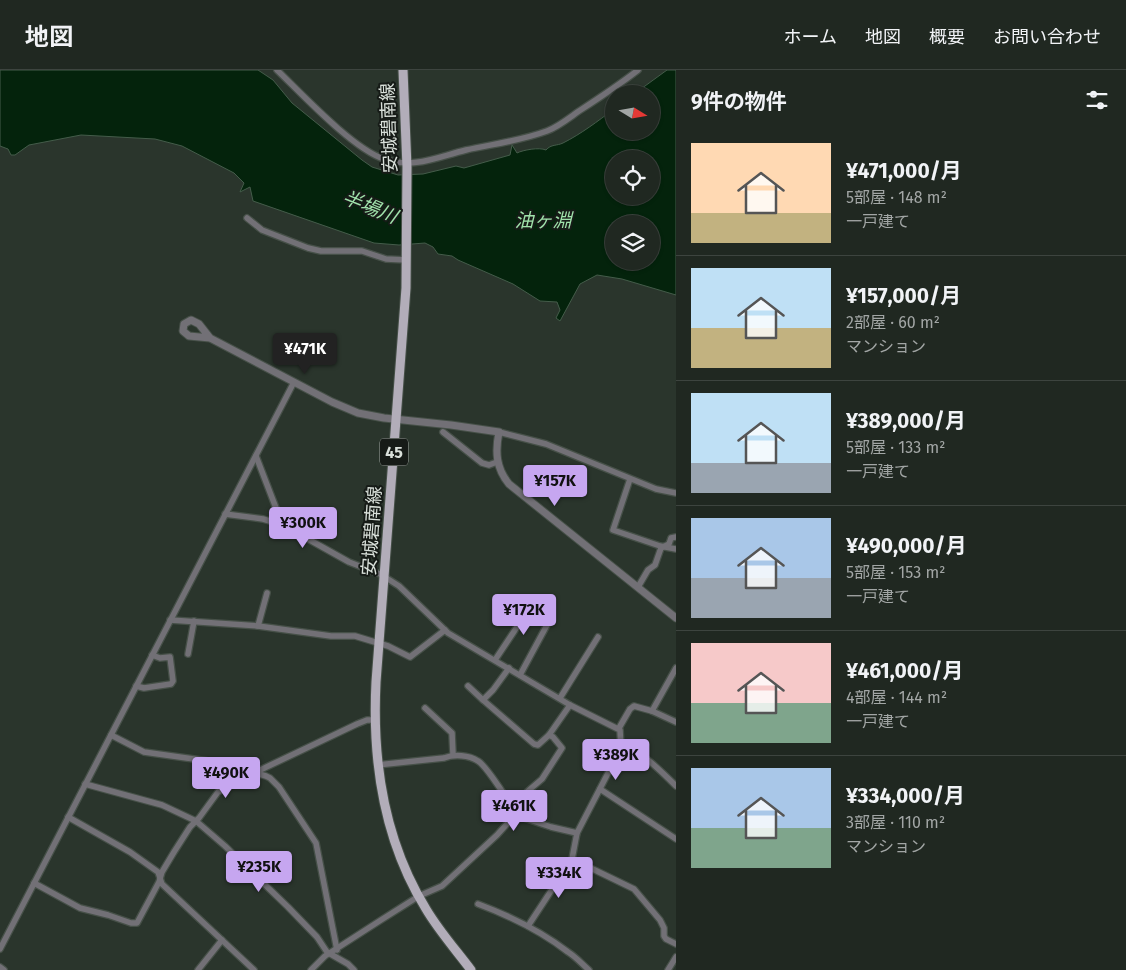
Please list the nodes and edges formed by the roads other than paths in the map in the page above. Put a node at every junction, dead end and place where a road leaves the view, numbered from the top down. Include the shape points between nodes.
1 (277, 70) edge
2 (403, 70) edge
3 (638, 70) edge
4 (406, 165) junction
5 (247, 218) dead end
6 (407, 260) junction
7 (210, 338) dead end
8 (294, 382) junction
9 (396, 420) junction
10 (443, 432) dead end
11 (499, 432) junction
12 (256, 456) junction
13 (497, 462) junction
14 (630, 479) junction
15 (676, 492) edge
16 (225, 514) junction
17 (290, 529) junction
18 (676, 537) edge
19 (664, 546) junction
20 (676, 549) edge
21 (384, 577) junction
22 (638, 587) junction
23 (267, 593) dead end
24 (525, 602) dead end
25 (676, 618) edge
26 (170, 620) junction
27 (194, 621) junction
28 (547, 625) dead end
29 (258, 626) junction
30 (445, 630) junction
31 (598, 637) dead end
32 (379, 644) junction
33 (188, 654) dead end
34 (152, 655) junction
35 (495, 660) junction
36 (509, 668) junction
37 (676, 668) edge
38 (520, 675) junction
39 (136, 686) junction
40 (468, 686) dead end
41 (560, 698) junction
42 (483, 700) junction
43 (570, 705) junction
44 (425, 708) dead end
45 (652, 711) junction
46 (375, 720) junction
47 (676, 722) edge
48 (619, 728) junction
49 (110, 735) junction
50 (549, 735) junction
51 (622, 744) junction
52 (453, 754) junction
53 (377, 765) junction
54 (255, 773) junction
55 (85, 784) junction
56 (676, 786) edge
57 (600, 789) junction
58 (513, 808) junction
59 (515, 816) junction
60 (68, 817) junction
61 (196, 821) junction
62 (577, 833) junction
63 (676, 839) edge
64 (572, 859) junction
65 (160, 878) junction
66 (34, 883) junction
67 (419, 896) junction
68 (478, 904) dead end
69 (528, 926) junction
70 (222, 940) junction
71 (676, 944) edge
72 (0, 949) edge
73 (337, 950) junction
74 (330, 953) junction
75 (676, 957) edge
76 (0, 967) edge
77 (4, 970) edge
78 (198, 970) edge
79 (254, 970) edge
80 (311, 970) edge
81 (354, 970) edge
82 (471, 970) edge
83 (589, 970) edge
84 (668, 970) edge

1 - 4 street via 370,153
2 - 4 main road, 安城碧南線 / 45
3 - 4 street via 549,130
4 - 6 main road, 安城碧南線 / 45
5 - 6 street via 262,230 308,248 362,252 386,259
6 - 9 main road, 安城碧南線 / 45
7 - 8 street
8 - 9 street via 352,411
8 - 12 street
9 - 11 street
9 - 21 main road, 安城碧南線 / 45
10 - 13 street via 482,463
11 - 13 street
11 - 14 street via 546,444
12 - 16 street
12 - 17 street via 276,508
13 - 22 street via 509,484
14 - 15 street via 656,489
14 - 19 street via 614,530
16 - 17 street via 269,520
16 - 26 street
17 - 21 street via 349,562
18 - 19 street
19 - 20 street
19 - 22 street
21 - 30 street via 402,589
21 - 32 main road, 安城碧南線 / 45
22 - 25 street
23 - 29 street
24 - 35 street via 522,621
26 - 27 street
26 - 34 street
27 - 29 street
27 - 33 street
28 - 38 street
29 - 32 street via 355,636
30 - 32 street via 410,657
30 - 35 street
31 - 41 street
32 - 46 main road, 安城碧南線 / 45
34 - 39 street
34 - 39 street via 170,657 173,681 144,688
35 - 36 street
36 - 38 street
36 - 42 street
37 - 45 street
38 - 41 street
39 - 49 street
40 - 42 street
41 - 43 street
42 - 50 street via 534,744 538,745
43 - 48 street
43 - 50 street
44 - 52 street via 452,733
45 - 47 street
45 - 48 street via 632,707
46 - 53 main road, 安城碧南線 / 45
46 - 54 street via 367,720
48 - 51 street
49 - 54 street via 144,752 215,762
49 - 55 street
50 - 58 street via 562,748 542,779
51 - 56 street via 639,754
51 - 57 street
52 - 53 street via 444,758
52 - 58 street via 481,762
53 - 67 main road, 安城碧南線 / 45 via 389,824
54 - 61 street via 218,792
54 - 73 street via 270,778 279,787 316,843
55 - 60 street
55 - 61 street via 162,806
57 - 62 street
57 - 63 street
58 - 59 street
59 - 62 street
59 - 67 street via 442,886
60 - 65 street via 130,852 158,872
60 - 66 street
61 - 65 street
61 - 74 street via 288,907
62 - 64 street
64 - 69 street
64 - 71 street via 634,889 660,920 666,939
65 - 66 street via 134,924 80,908
65 - 70 street via 162,884
66 - 72 street
67 - 73 street
67 - 82 main road, 安城碧南線 / 45
68 - 69 street
69 - 83 street
70 - 78 street
70 - 79 street
73 - 74 street
74 - 80 street
74 - 81 street
75 - 84 street
76 - 77 street

